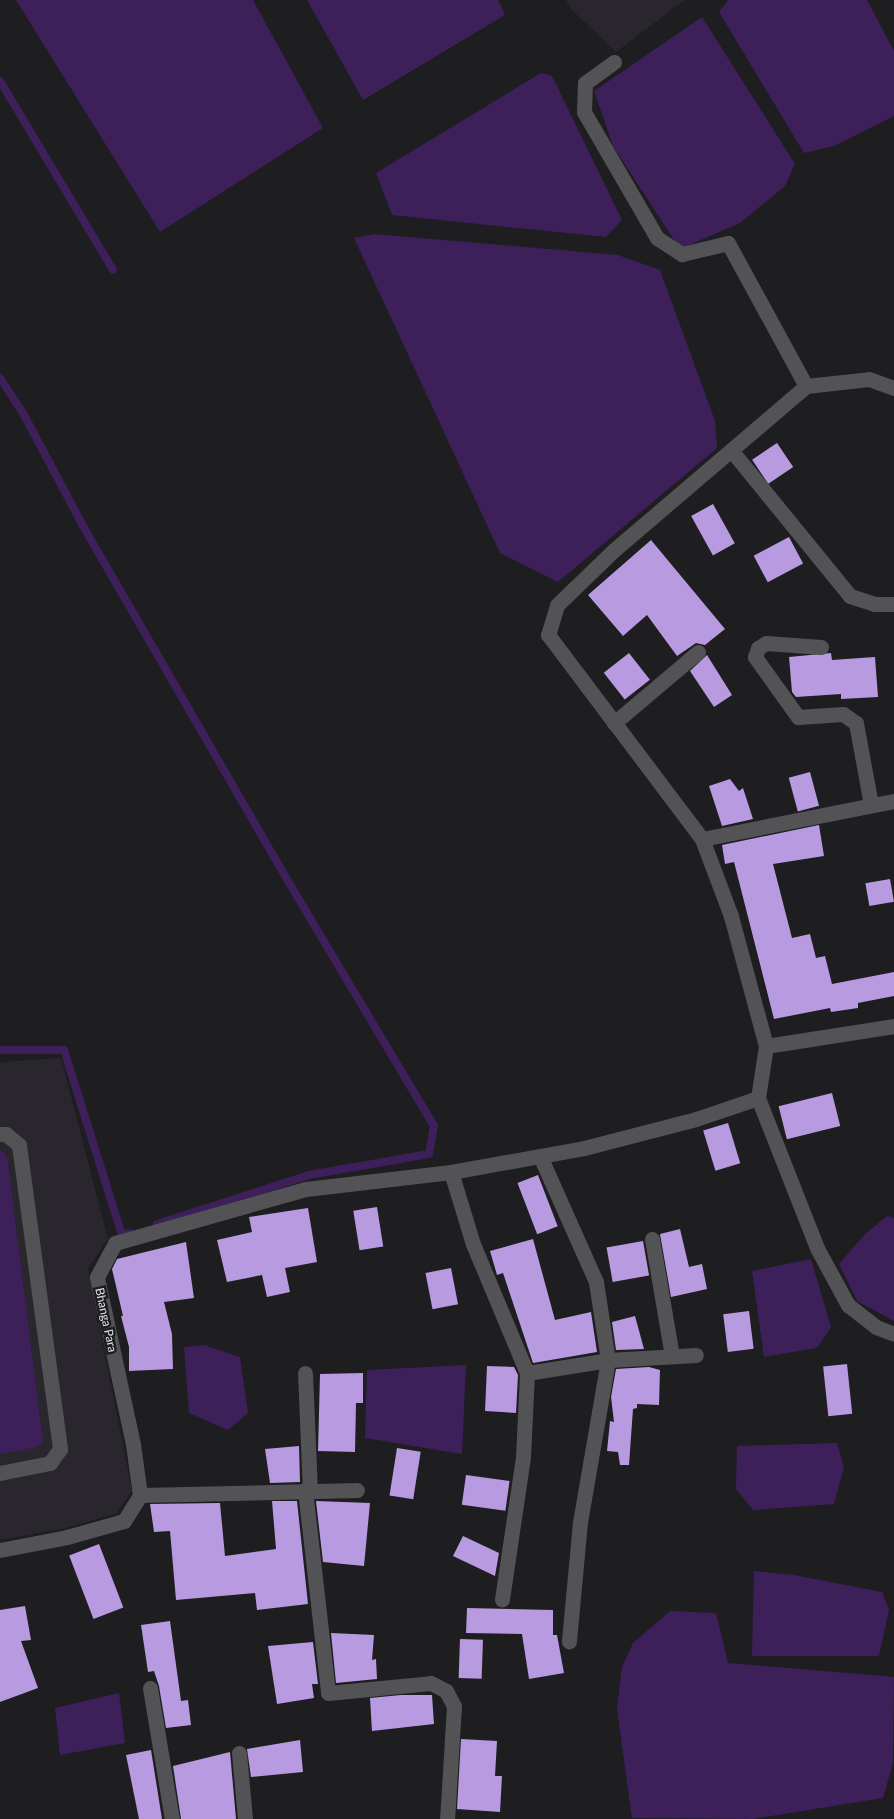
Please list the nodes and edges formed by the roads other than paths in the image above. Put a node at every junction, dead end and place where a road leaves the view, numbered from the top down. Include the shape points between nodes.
1 (614, 62) dead end
2 (806, 386) junction
3 (894, 388) edge
4 (731, 450) junction
5 (894, 604) edge
6 (821, 647) dead end
7 (698, 652) dead end
8 (614, 723) junction
9 (894, 800) edge
10 (871, 805) junction
11 (702, 839) junction
12 (894, 1026) edge
13 (766, 1046) junction
14 (758, 1098) junction
15 (0, 1134) edge
16 (540, 1156) junction
17 (451, 1172) junction
18 (652, 1239) dead end
19 (894, 1334) edge
20 (696, 1355) dead end
21 (672, 1356) junction
22 (608, 1360) junction
23 (305, 1373) dead end
24 (527, 1373) junction
25 (0, 1473) edge
26 (357, 1490) dead end
27 (308, 1491) junction
28 (140, 1495) junction
29 (0, 1550) edge
30 (502, 1599) dead end
31 (569, 1641) dead end
32 (150, 1688) dead end
33 (239, 1752) dead end
34 (172, 1819) edge
35 (245, 1819) edge
36 (447, 1819) edge

1 - 2 street via 585,83 584,112 656,238 682,254 728,243
2 - 3 street via 869,379
2 - 4 street
4 - 5 street via 850,596 874,604
4 - 8 street via 614,550 557,605 548,635
6 - 10 street via 766,643 758,648 756,657 798,717 844,714 856,723
7 - 8 street
8 - 11 street
9 - 10 street
10 - 11 street
11 - 13 street via 731,916
12 - 13 street
13 - 14 street
14 - 16 street, Bhanga Para via 696,1119
14 - 19 street via 818,1250 848,1305 876,1328
15 - 25 street via 6,1134 19,1145 60,1449 50,1463
16 - 17 street, Bhanga Para
16 - 22 street via 596,1282
17 - 24 street via 473,1244
17 - 28 street, Bhanga Para via 306,1189 115,1243 97,1277 133,1444
18 - 21 street
20 - 21 street
21 - 22 street
22 - 24 street
22 - 31 street via 580,1522
23 - 27 street
24 - 30 street via 524,1457
26 - 27 street
27 - 28 street
27 - 36 street via 328,1693 431,1683 446,1691 454,1706
28 - 29 street via 124,1522
32 - 34 street
33 - 35 street

